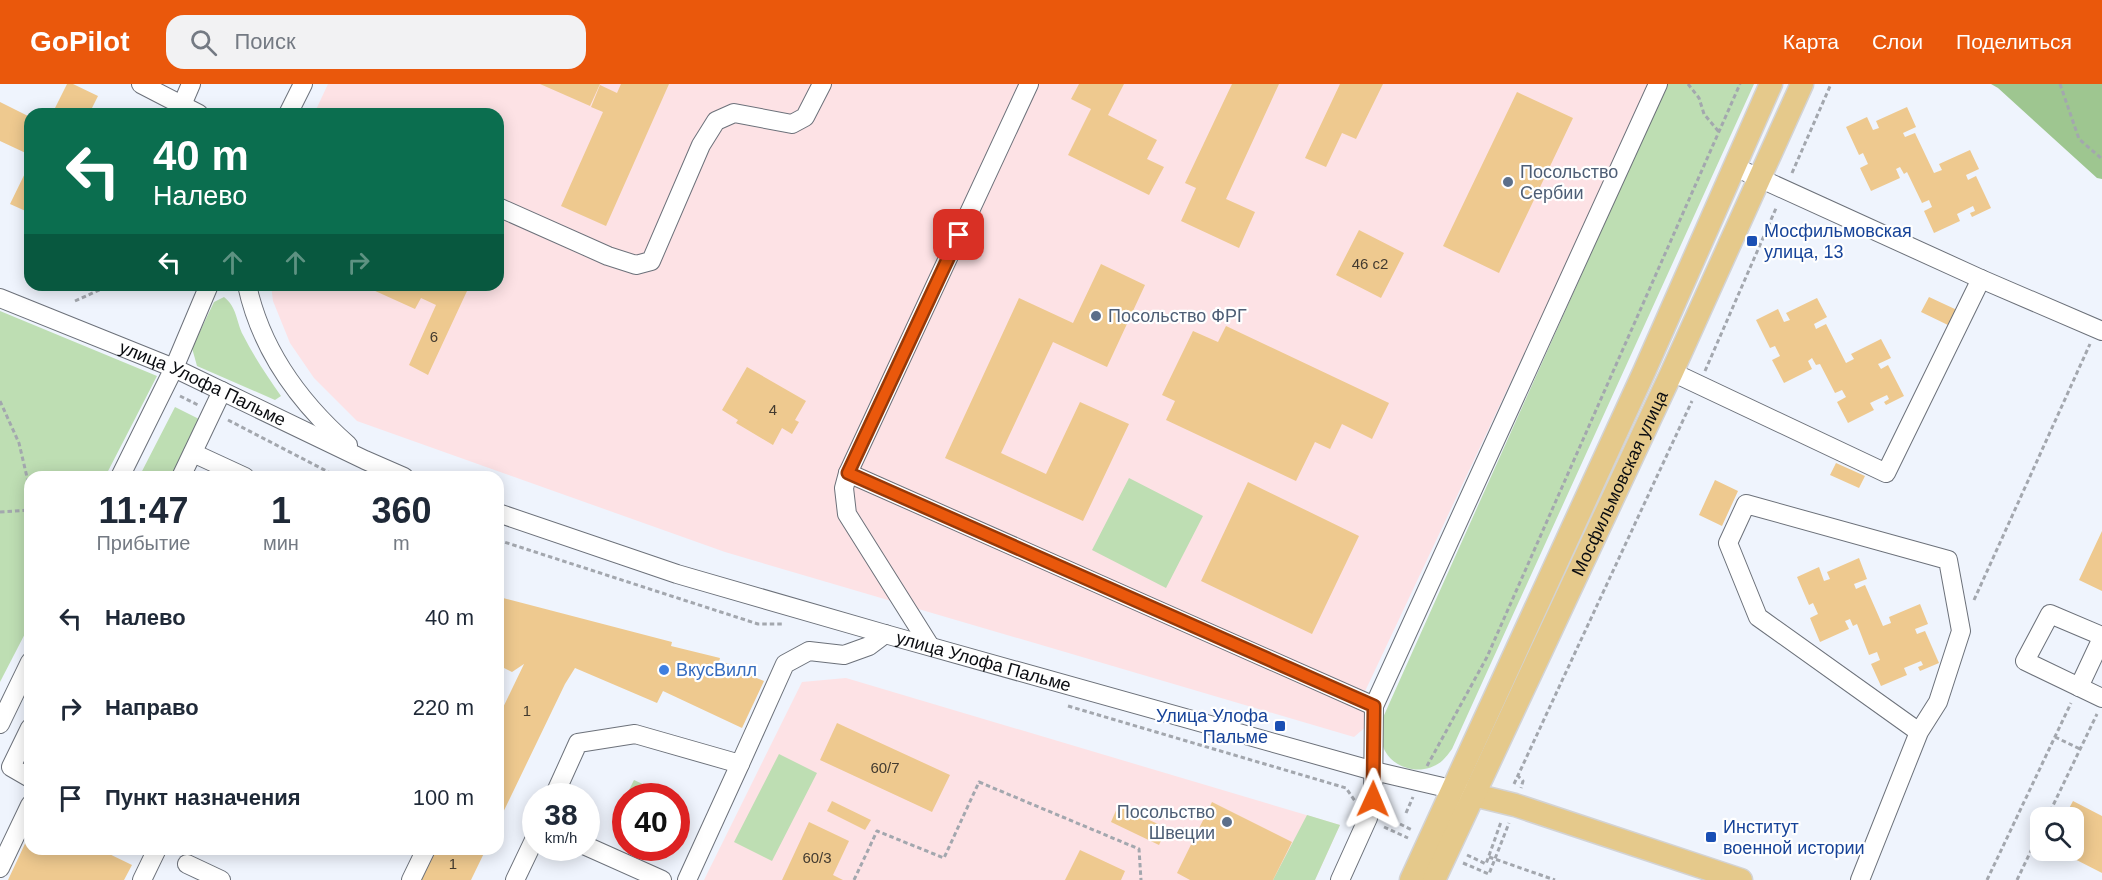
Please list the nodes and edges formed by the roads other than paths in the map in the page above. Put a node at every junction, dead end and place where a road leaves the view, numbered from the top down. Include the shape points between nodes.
1 (141, 84) edge
2 (191, 84) edge
3 (303, 84) edge
4 (822, 84) edge
5 (1029, 84) edge
6 (1658, 84) edge
7 (1771, 84) edge
8 (1802, 84) edge
9 (182, 105) junction
10 (188, 108) edge
11 (292, 108) edge
12 (1735, 167) junction
13 (1760, 178) junction
14 (504, 210) edge
15 (1981, 279) junction
16 (206, 291) edge
17 (249, 291) edge
18 (0, 298) edge
19 (2100, 327) edge
20 (174, 368) junction
21 (1672, 372) junction
22 (222, 391) junction
23 (193, 453) junction
24 (365, 460) junction
25 (123, 471) edge
26 (184, 471) edge
27 (232, 471) edge
28 (390, 471) edge
29 (848, 473) junction
30 (504, 515) edge
31 (885, 634) junction
32 (2102, 637) edge
33 (930, 646) junction
34 (24, 674) edge
35 (2079, 687) junction
36 (2100, 705) edge
37 (1374, 706) junction
38 (0, 724) edge
39 (1919, 732) junction
40 (24, 740) edge
41 (740, 765) junction
42 (1374, 771) junction
43 (24, 775) edge
44 (560, 783) edge
45 (1451, 789) junction
46 (1474, 795) junction
47 (24, 817) edge
48 (600, 852) edge
49 (154, 855) edge
50 (423, 855) edge
51 (524, 861) edge
52 (187, 864) dead end
53 (0, 868) edge
54 (142, 880) edge
55 (221, 880) edge
56 (411, 880) edge
57 (515, 880) edge
58 (662, 880) edge
59 (687, 880) edge
60 (1340, 880) edge
61 (1411, 880) edge
62 (1434, 880) edge
63 (1741, 880) edge
64 (1860, 880) edge

1 - 9 street
2 - 9 street
3 - 11 street
4 - 14 street via 805,117 792,124 734,113 716,121 701,146 651,261 636,265 608,256
5 - 29 street
6 - 37 street
7 - 12 main road, Мосфильмовская улица
8 - 13 main road, Мосфильмовская улица
9 - 10 street
12 - 13 street
12 - 45 main road, Мосфильмовская улица
13 - 15 street
13 - 21 main road, Мосфильмовская улица
15 - 19 street
15 - 21 street via 1887,473
16 - 20 street
17 - 24 street via 275,360 301,398
18 - 20 street, улица Улофа Пальме
20 - 22 street, улица Улофа Пальме
20 - 25 street
21 - 46 main road, Мосфильмовская улица
22 - 23 street
22 - 24 street, улица Улофа Пальме
23 - 26 street
23 - 27 street
24 - 28 street, улица Улофа Пальме
29 - 33 street via 844,488 847,514
29 - 37 street
30 - 31 street, улица Улофа Пальме via 677,574
31 - 33 street, улица Улофа Пальме
31 - 41 street via 870,646 844,655 809,651 785,664
32 - 35 street
32 - 35 street via 2050,614 2025,661
33 - 42 street, улица Улофа Пальме
34 - 38 street
35 - 36 street
37 - 42 street
39 - 39 street via 1938,702 1961,631 1948,560 1746,504 1728,543 1758,617
39 - 64 street
40 - 43 street via 10,767
41 - 44 street via 635,734 578,743
41 - 59 street
42 - 45 street, улица Улофа Пальме
42 - 60 street via 1368,818
45 - 46 street, улица Улофа Пальме
45 - 61 main road, Мосфильмовская улица
46 - 62 main road, Мосфильмовская улица
46 - 63 main road
47 - 53 street
48 - 58 street
49 - 54 street
50 - 56 street
51 - 57 street
52 - 55 street

